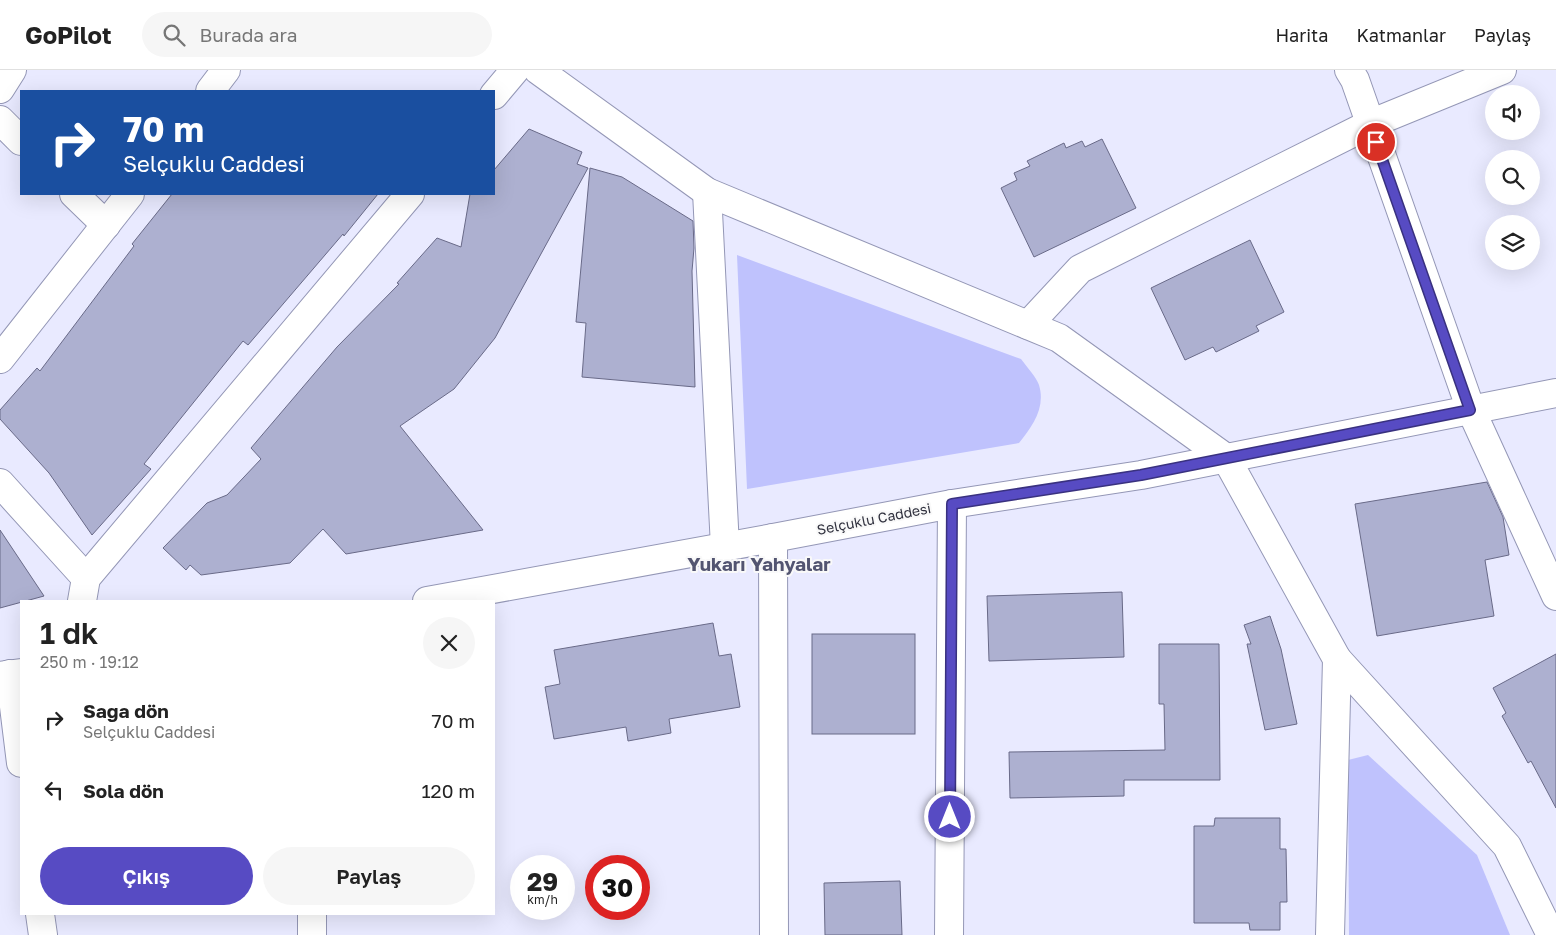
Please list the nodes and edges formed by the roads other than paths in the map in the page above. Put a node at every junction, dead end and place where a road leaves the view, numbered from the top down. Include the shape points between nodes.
1 (12, 70) edge
2 (226, 70) edge
3 (514, 70) edge
4 (538, 70) edge
5 (1349, 70) edge
6 (1502, 70) edge
7 (0, 89) edge
8 (211, 90) edge
9 (495, 94) edge
10 (0, 120) edge
11 (1370, 124) junction
12 (20, 140) edge
13 (707, 192) junction
14 (75, 195) edge
15 (129, 195) edge
16 (409, 195) edge
17 (106, 225) junction
18 (1028, 325) junction
19 (0, 359) edge
20 (1556, 393) edge
21 (1470, 410) junction
22 (1226, 458) junction
23 (0, 483) edge
24 (952, 504) junction
25 (773, 538) junction
26 (725, 547) junction
27 (84, 590) edge
28 (1556, 596) edge
29 (433, 600) edge
30 (1337, 658) junction
31 (10, 675) edge
32 (20, 755) edge
33 (40, 915) edge
34 (312, 915) edge
35 (43, 935) edge
36 (312, 935) edge
37 (774, 935) edge
38 (949, 935) edge
39 (1330, 935) edge
40 (1551, 935) edge

1 - 7 street
2 - 8 street
3 - 9 street
4 - 13 street
5 - 11 street
6 - 11 street
10 - 12 street
11 - 18 street via 1080,269
11 - 21 street
13 - 18 street
13 - 26 street
14 - 17 street
15 - 17 street
16 - 27 street
17 - 19 street
18 - 22 street via 1059,338
20 - 21 street, Selçuklu Caddesi
21 - 22 street, Selçuklu Caddesi
21 - 28 street
22 - 24 street, Selçuklu Caddesi via 1141,475
22 - 30 street
23 - 27 street
24 - 25 street, Selçuklu Caddesi
24 - 38 street
25 - 26 street, Selçuklu Caddesi
25 - 37 street
26 - 29 street, Selçuklu Caddesi
30 - 39 street
30 - 40 street via 1507,846
31 - 32 street
33 - 35 street
34 - 36 street

